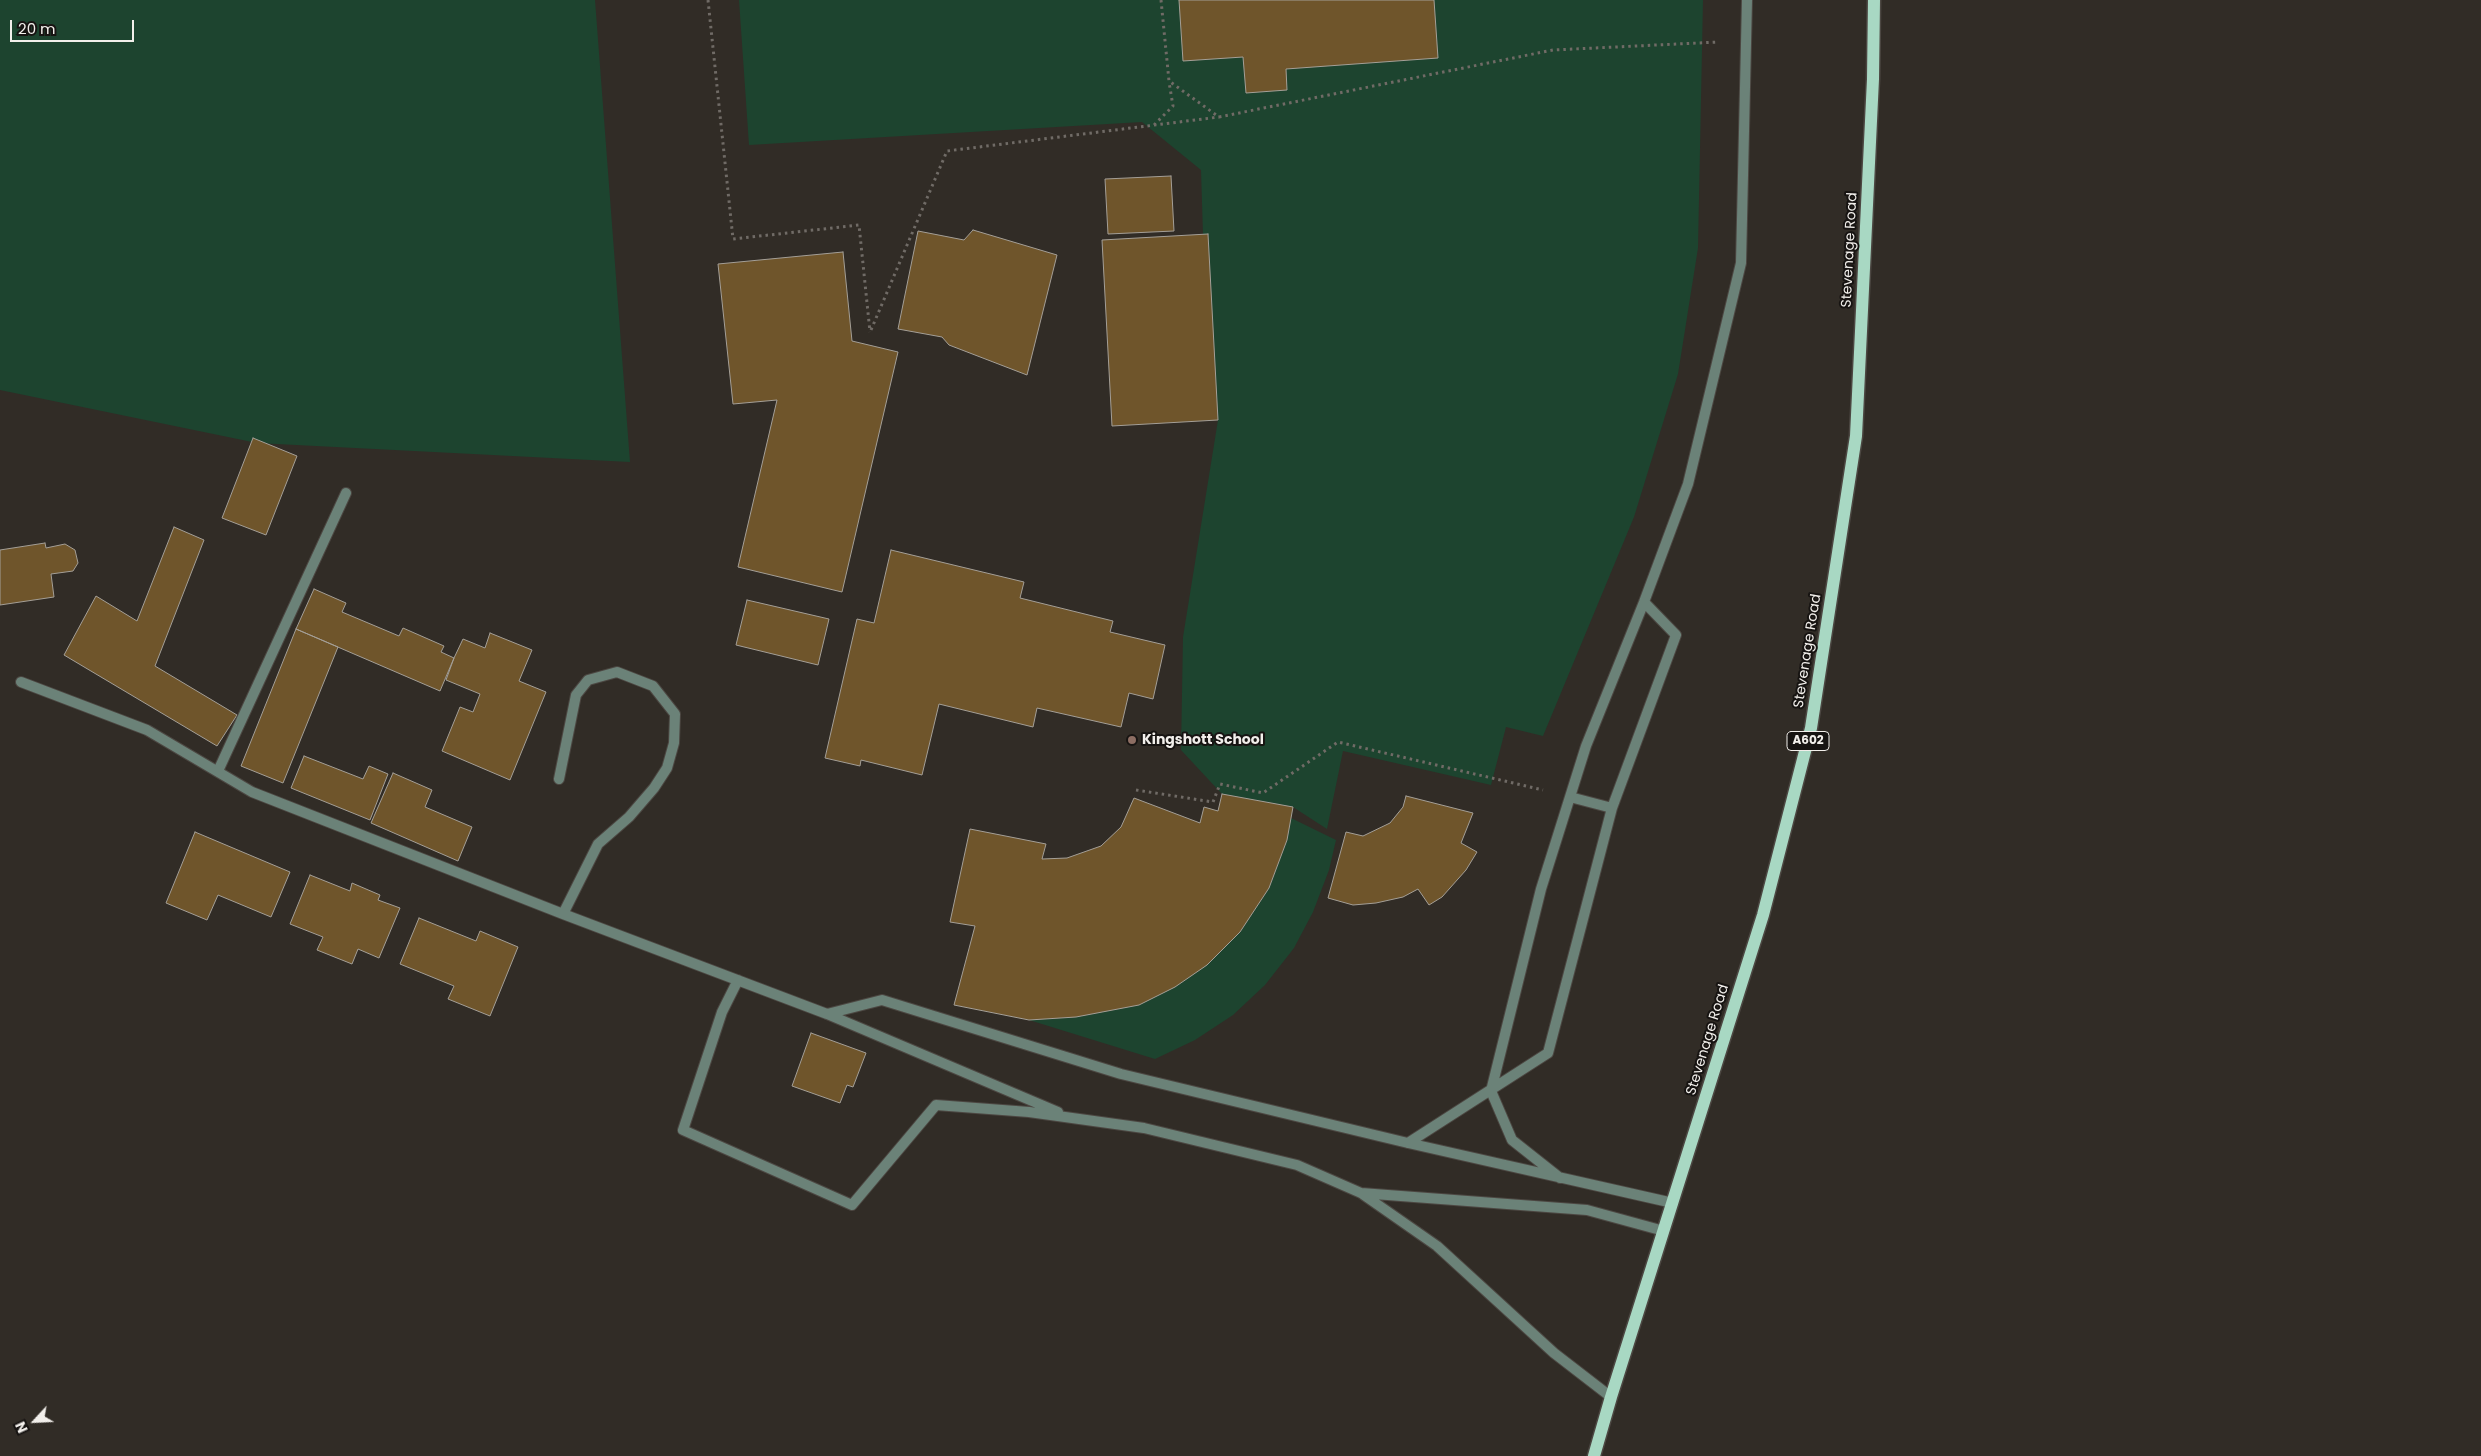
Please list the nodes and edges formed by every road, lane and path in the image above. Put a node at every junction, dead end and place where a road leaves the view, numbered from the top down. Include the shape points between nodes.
1 (708, 0) edge
2 (1162, 0) edge
3 (1747, 0) edge
4 (1874, 0) edge
5 (1746, 41) junction
6 (1169, 81) junction
7 (1220, 116) junction
8 (1154, 125) junction
9 (346, 493) dead end
10 (1644, 602) junction
11 (21, 682) dead end
12 (218, 771) junction
13 (559, 779) dead end
14 (1136, 790) dead end
15 (1570, 797) junction
16 (1612, 808) junction
17 (563, 914) junction
18 (738, 980) junction
19 (827, 1014) junction
20 (1491, 1091) junction
21 (1070, 1118) junction
22 (1408, 1143) junction
23 (1560, 1178) junction
24 (1361, 1193) junction
25 (1673, 1203) junction
26 (1664, 1231) junction
27 (1611, 1397) junction
28 (1594, 1456) edge

1 - 8 path via 733,239 859,225 870,332 947,151
2 - 6 path
3 - 5 lane
4 - 25 main road, Stevenage Road / A602 via 1856,436 1811,728 1763,915
5 - 7 path via 1553,50
5 - 10 lane via 1741,263 1688,484
6 - 7 path
6 - 8 path via 1172,106
7 - 8 path
9 - 12 lane
10 - 15 lane via 1586,746
10 - 16 lane via 1676,635
11 - 12 lane via 147,730
12 - 17 lane via 252,792
13 - 17 lane via 576,695 588,680 617,672 653,686 675,714 674,743 667,768 630,817 598,844
14 - 15 path via 1213,802 1220,784 1264,793 1338,742
15 - 16 lane
15 - 20 lane via 1541,888
16 - 20 lane via 1548,1052
17 - 18 lane
18 - 19 lane
18 - 21 lane via 722,1012 683,1130 852,1205 936,1105
19 - 21 lane
19 - 22 lane via 882,1000 1120,1074
20 - 22 lane
20 - 23 lane via 1512,1140
21 - 24 lane via 1144,1128 1297,1164
22 - 23 lane
23 - 25 lane
24 - 26 lane via 1587,1210
24 - 27 lane via 1437,1246 1554,1353
25 - 26 main road, Stevenage Road / A602
26 - 27 main road, Stevenage Road / A602
27 - 28 main road, Stevenage Road / A602

